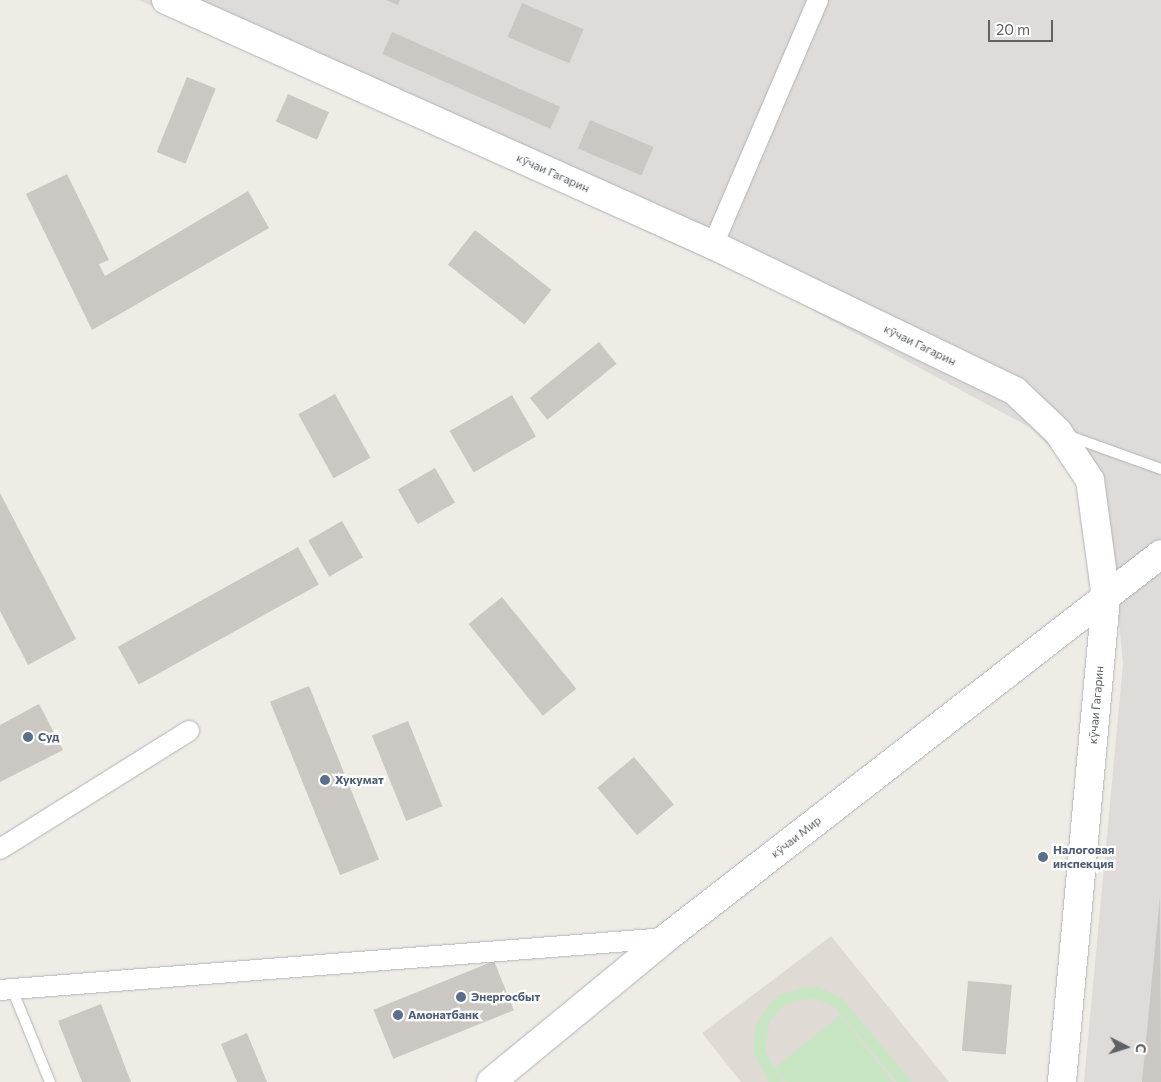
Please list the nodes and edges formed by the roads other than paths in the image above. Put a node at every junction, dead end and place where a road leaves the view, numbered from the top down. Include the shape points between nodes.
1 (166, 0) edge
2 (818, 0) edge
3 (713, 245) junction
4 (1058, 432) junction
5 (1161, 469) edge
6 (1161, 554) edge
7 (1106, 598) junction
8 (189, 731) dead end
9 (0, 849) edge
10 (666, 938) junction
11 (6, 989) edge
12 (50, 1082) edge
13 (491, 1082) edge
14 (1062, 1082) edge

1 - 3 main road, кӯчаи Гагарин
2 - 3 street
3 - 4 main road, кӯчаи Гагарин via 1015,391
4 - 5 lane
4 - 7 main road, кӯчаи Гагарин via 1090,480
6 - 7 main road, кӯчаи Мир
7 - 10 main road, кӯчаи Мир
7 - 14 main road, кӯчаи Гагарин
8 - 9 street
10 - 11 street
10 - 13 main road, кӯчаи Мир
11 - 12 lane

